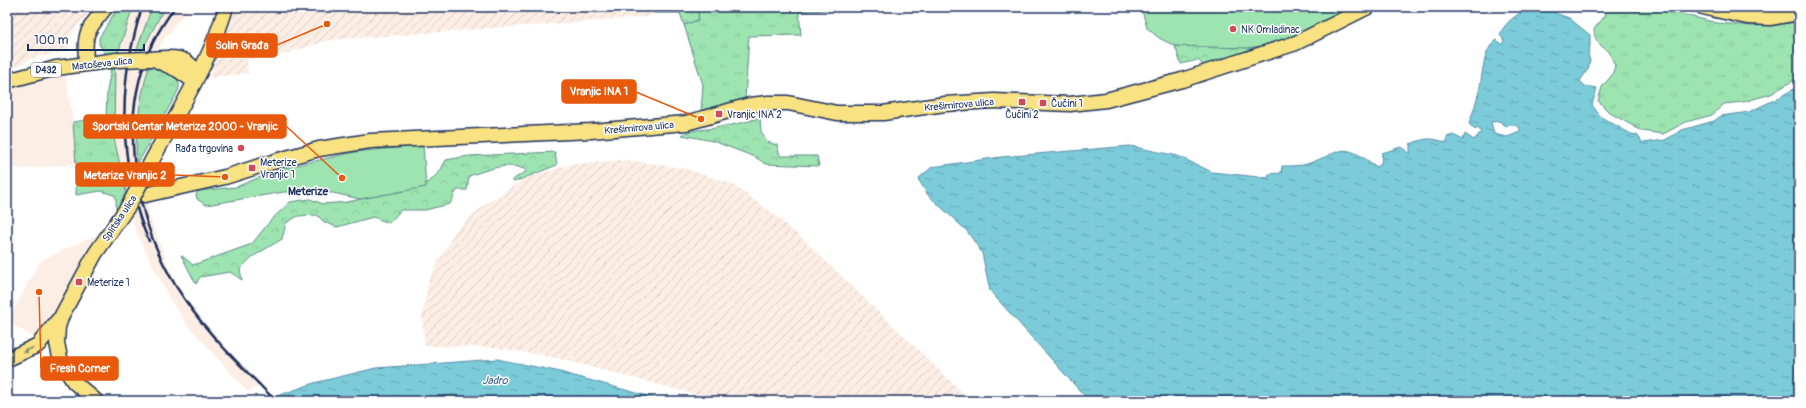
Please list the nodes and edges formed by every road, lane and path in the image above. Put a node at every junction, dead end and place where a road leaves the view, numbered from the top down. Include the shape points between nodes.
1 (106, 7) edge
2 (226, 7) edge
3 (1368, 7) edge
4 (1702, 7) edge
5 (1799, 13) edge
6 (216, 38) junction
7 (178, 58) junction
8 (151, 59) junction
9 (86, 63) junction
10 (196, 80) junction
11 (7, 81) edge
12 (138, 194) junction
13 (62, 315) junction
14 (8, 359) dead end
15 (96, 401) edge

1 - 9 main road via 87,31
2 - 6 main road, Splitska ulica
3 - 12 main road, Krešimirova ulica via 1296,43 1182,80 1106,100 1070,104 994,101 945,104 883,113 837,113 788,103 750,105 686,123 591,131 370,141 319,149 225,177
4 - 5 main road via 1747,17 1770,18
6 - 7 main road, Matoševa ulica via 201,52
6 - 10 main road, Splitska ulica
7 - 8 main road, Matoševa ulica / D432
7 - 10 main road via 193,66
8 - 9 main road, Matoševa ulica / D432, bridge
8 - 10 main road, Matoševa ulica / D432 via 167,64
9 - 11 main road, Matoševa ulica / D432
10 - 12 main road, Splitska ulica via 156,151
12 - 13 main road, Splitska ulica via 99,249
13 -> 14 main road via 38,345
13 - 15 main road, Splitska ulica via 57,343 61,362 74,382

